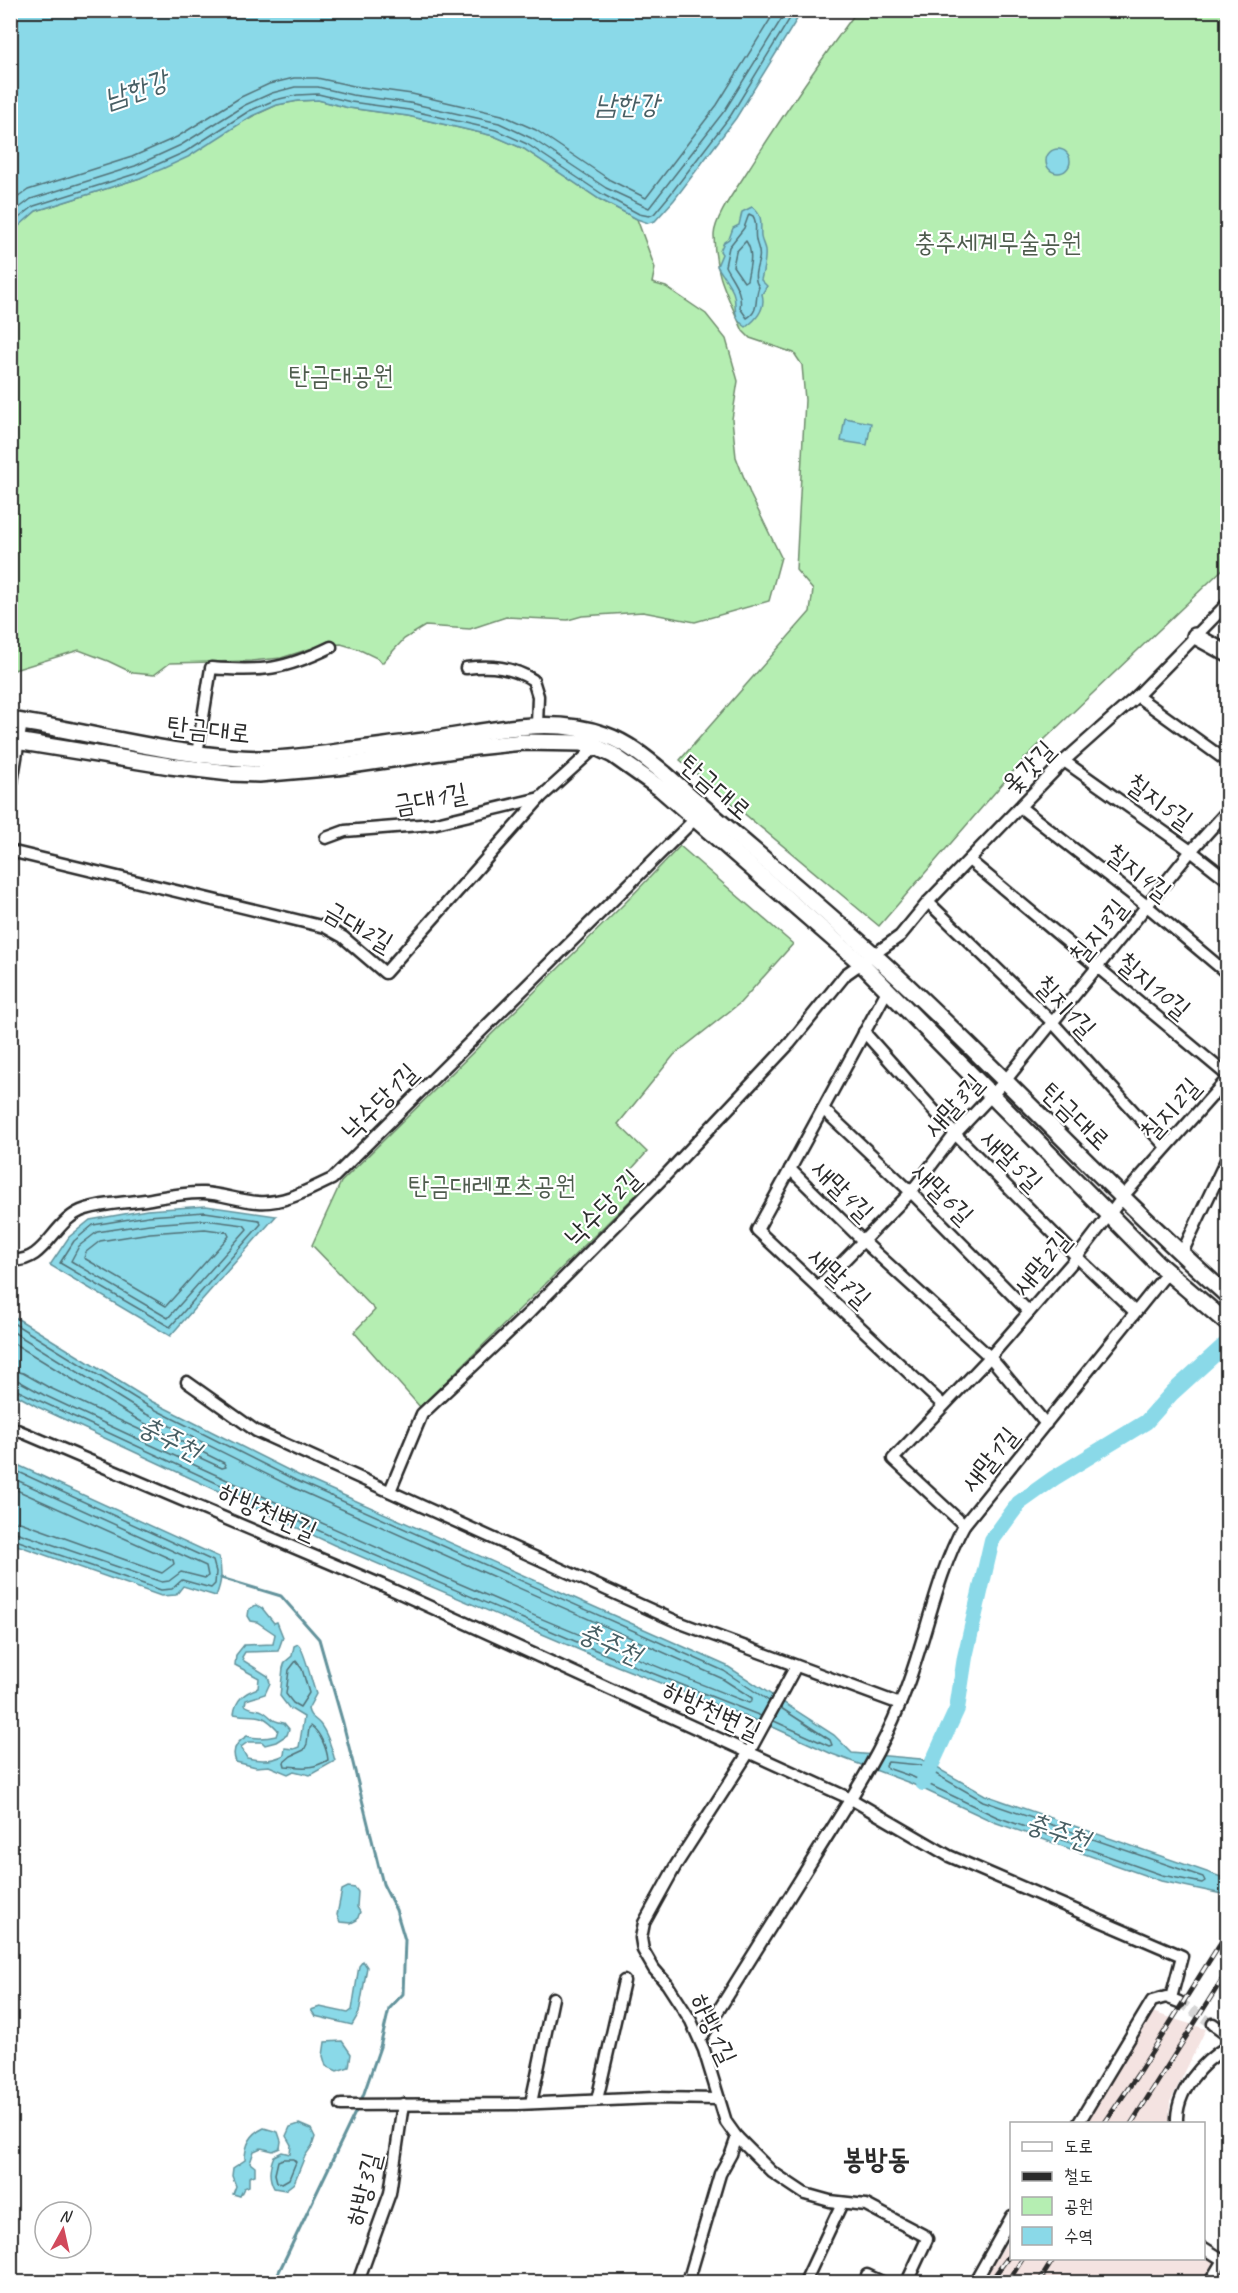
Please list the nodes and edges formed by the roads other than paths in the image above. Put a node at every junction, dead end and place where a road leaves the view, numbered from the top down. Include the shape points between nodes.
1 (1227, 603) edge
2 (1195, 636) junction
3 (331, 647) dead end
4 (1227, 654) edge
5 (466, 668) dead end
6 (1137, 696) junction
7 (16, 721) edge
8 (537, 726) junction
9 (15, 740) edge
10 (596, 747) junction
11 (197, 754) junction
12 (1064, 761) junction
13 (1227, 762) edge
14 (10, 794) edge
15 (541, 797) junction
16 (1020, 807) junction
17 (1227, 810) edge
18 (700, 814) junction
19 (326, 837) dead end
20 (10, 851) edge
21 (1191, 852) junction
22 (969, 860) junction
23 (1227, 880) edge
24 (928, 902) junction
25 (1147, 906) junction
26 (868, 959) junction
27 (1098, 968) junction
28 (1227, 974) edge
29 (888, 989) junction
30 (1053, 1023) junction
31 (864, 1032) junction
32 (1227, 1077) edge
33 (1005, 1081) junction
34 (992, 1095) junction
35 (823, 1109) junction
36 (955, 1134) junction
37 (1166, 1147) junction
38 (1227, 1156) edge
39 (790, 1169) junction
40 (911, 1192) junction
41 (1123, 1197) junction
42 (1109, 1215) junction
43 (863, 1241) junction
44 (1182, 1255) junction
45 (1077, 1257) junction
46 (10, 1260) edge
47 (1167, 1273) junction
48 (819, 1287) junction
49 (1227, 1296) edge
50 (1029, 1312) junction
51 (1135, 1312) junction
52 (1224, 1321) edge
53 (990, 1357) junction
54 (187, 1382) dead end
55 (943, 1405) junction
56 (1046, 1424) junction
57 (10, 1426) edge
58 (390, 1491) junction
59 (964, 1525) junction
60 (796, 1665) junction
61 (900, 1704) junction
62 (749, 1752) junction
63 (851, 1799) junction
64 (624, 1981) dead end
65 (553, 1998) dead end
66 (1213, 2024) tunnel mouth
67 (1227, 2035) edge
68 (700, 2040) junction
69 (1227, 2046) edge
70 (719, 2099) junction
71 (597, 2100) junction
72 (531, 2103) junction
73 (403, 2104) junction
74 (341, 2105) dead end
75 (1079, 2122) edge
76 (1177, 2122) edge
77 (737, 2137) junction
78 (842, 2203) junction
79 (1010, 2218) edge
80 (1205, 2249) edge
81 (867, 2275) dead end
82 (358, 2283) edge
83 (688, 2283) edge
84 (805, 2283) edge
85 (882, 2283) edge
86 (907, 2283) edge
87 (975, 2283) edge
88 (1210, 2283) edge

1 - 2 street, 옻갓길
2 - 4 main road
2 - 6 street, 옻갓길
3 - 11 street via 280,667 254,671 211,668
5 - 8 street via 504,668 533,680 538,696
6 - 12 street, 옻갓길
6 - 13 street
7 - 9 street
7 - 11 main road, 탄금대로
8 - 11 main road, 탄금대로 via 311,756 270,759
8 - 18 main road, 탄금대로 via 580,728 616,740 651,762
9 - 10 main road, 탄금대로 via 170,766 259,774 523,742 567,742
9 - 14 street
10 - 15 street, 금대2길
10 - 18 main road, 탄금대로 via 630,765
12 - 16 street, 옻갓길
12 - 21 street, 칠지5길
15 - 19 street, 금대1길 via 432,824 345,831
15 - 20 street, 금대2길 via 385,973 343,937 325,927
16 - 22 street, 옻갓길
16 - 25 street, 칠지4길
17 - 21 street, 칠지3길
18 - 26 main road, 탄금대로
18 - 46 street, 낙수당1길 via 332,1179 277,1201 203,1193 84,1209 65,1219 36,1255 26,1260
21 - 23 street, 칠지5길
21 - 25 street, 칠지3길
22 - 24 street, 옻갓길
22 - 27 street, 칠지10길
24 - 26 street, 옻갓길 via 900,936
24 - 30 street, 칠지1길
25 - 27 street, 칠지3길
25 - 28 street, 칠지4길
26 - 29 main road, 탄금대로
26 - 33 main road, 탄금대로
26 - 58 street, 낙수당2길 via 846,974 790,1043 663,1178 530,1312 422,1413
27 - 30 street, 칠지3길
27 - 32 street, 칠지10길
29 - 31 street, 새말4길
29 - 34 main road, 탄금대로
30 - 33 street, 칠지3길
30 - 37 street, 칠지1길
31 - 35 street, 새말4길
31 - 36 street, 새말5길
32 - 37 street, 칠지2길
33 - 34 street, 새말3길
33 - 41 main road, 탄금대로
34 - 36 street, 새말3길
34 - 42 main road, 탄금대로
35 - 39 street, 새말4길
35 - 40 street, 새말6길
36 - 40 street, 새말3길
36 - 45 street, 새말5길
37 - 41 street, 칠지2길
38 - 44 street
39 - 43 street, 새말4길
39 - 48 street, 새말7길 via 757,1230
40 - 43 street, 새말3길
40 - 50 street, 새말6길
41 - 42 street, 새말2길
41 - 44 main road, 탄금대로
42 - 45 street, 새말2길
42 - 47 main road, 탄금대로
43 - 48 street, 새말3길
43 - 53 street, 새말4길
44 - 47 main road
44 - 49 main road, 탄금대로
45 - 50 street, 새말2길
45 - 51 street, 새말5길
47 - 51 street, 새말1길
47 - 52 main road, 탄금대로
48 - 55 street, 새말7길
50 - 53 street, 새말2길
51 - 56 street, 새말1길
53 - 55 street, 새말2길
53 - 56 street, 새말4길
54 - 58 street via 256,1431
55 - 59 street, 새말2길 via 893,1459
56 - 59 street, 새말1길
57 - 62 street, 하방천변길 via 382,1585
58 - 60 street via 678,1622
59 - 61 street, 새말1길 via 943,1573
60 - 61 street
60 - 62 street, 하방1길
61 - 63 street, 새말1길
62 - 63 street, 하방천변길
62 - 68 street, 하방1길 via 675,1865 641,1938 648,1960 691,2020
63 - 68 street, 새말1길
63 - 75 street, 하방천변길 via 949,1856 1182,1956 1175,2000 1152,2001
64 - 71 street
65 - 72 street
66 - 67 street
68 - 70 street, 하방1길
69 - 76 street via 1193,2078 1178,2105
70 - 71 street
70 - 77 street, 하방1길 via 726,2122
71 - 72 street
72 - 73 street
73 - 74 street
73 - 82 street, 하방3길 via 390,2193
77 - 78 street, 하방1길 via 789,2185 805,2194
77 - 83 street via 720,2174
78 - 84 street
78 - 86 street, 하방1길 via 866,2205 927,2239
79 - 87 street
80 - 88 street via 1223,2260
81 - 85 street

